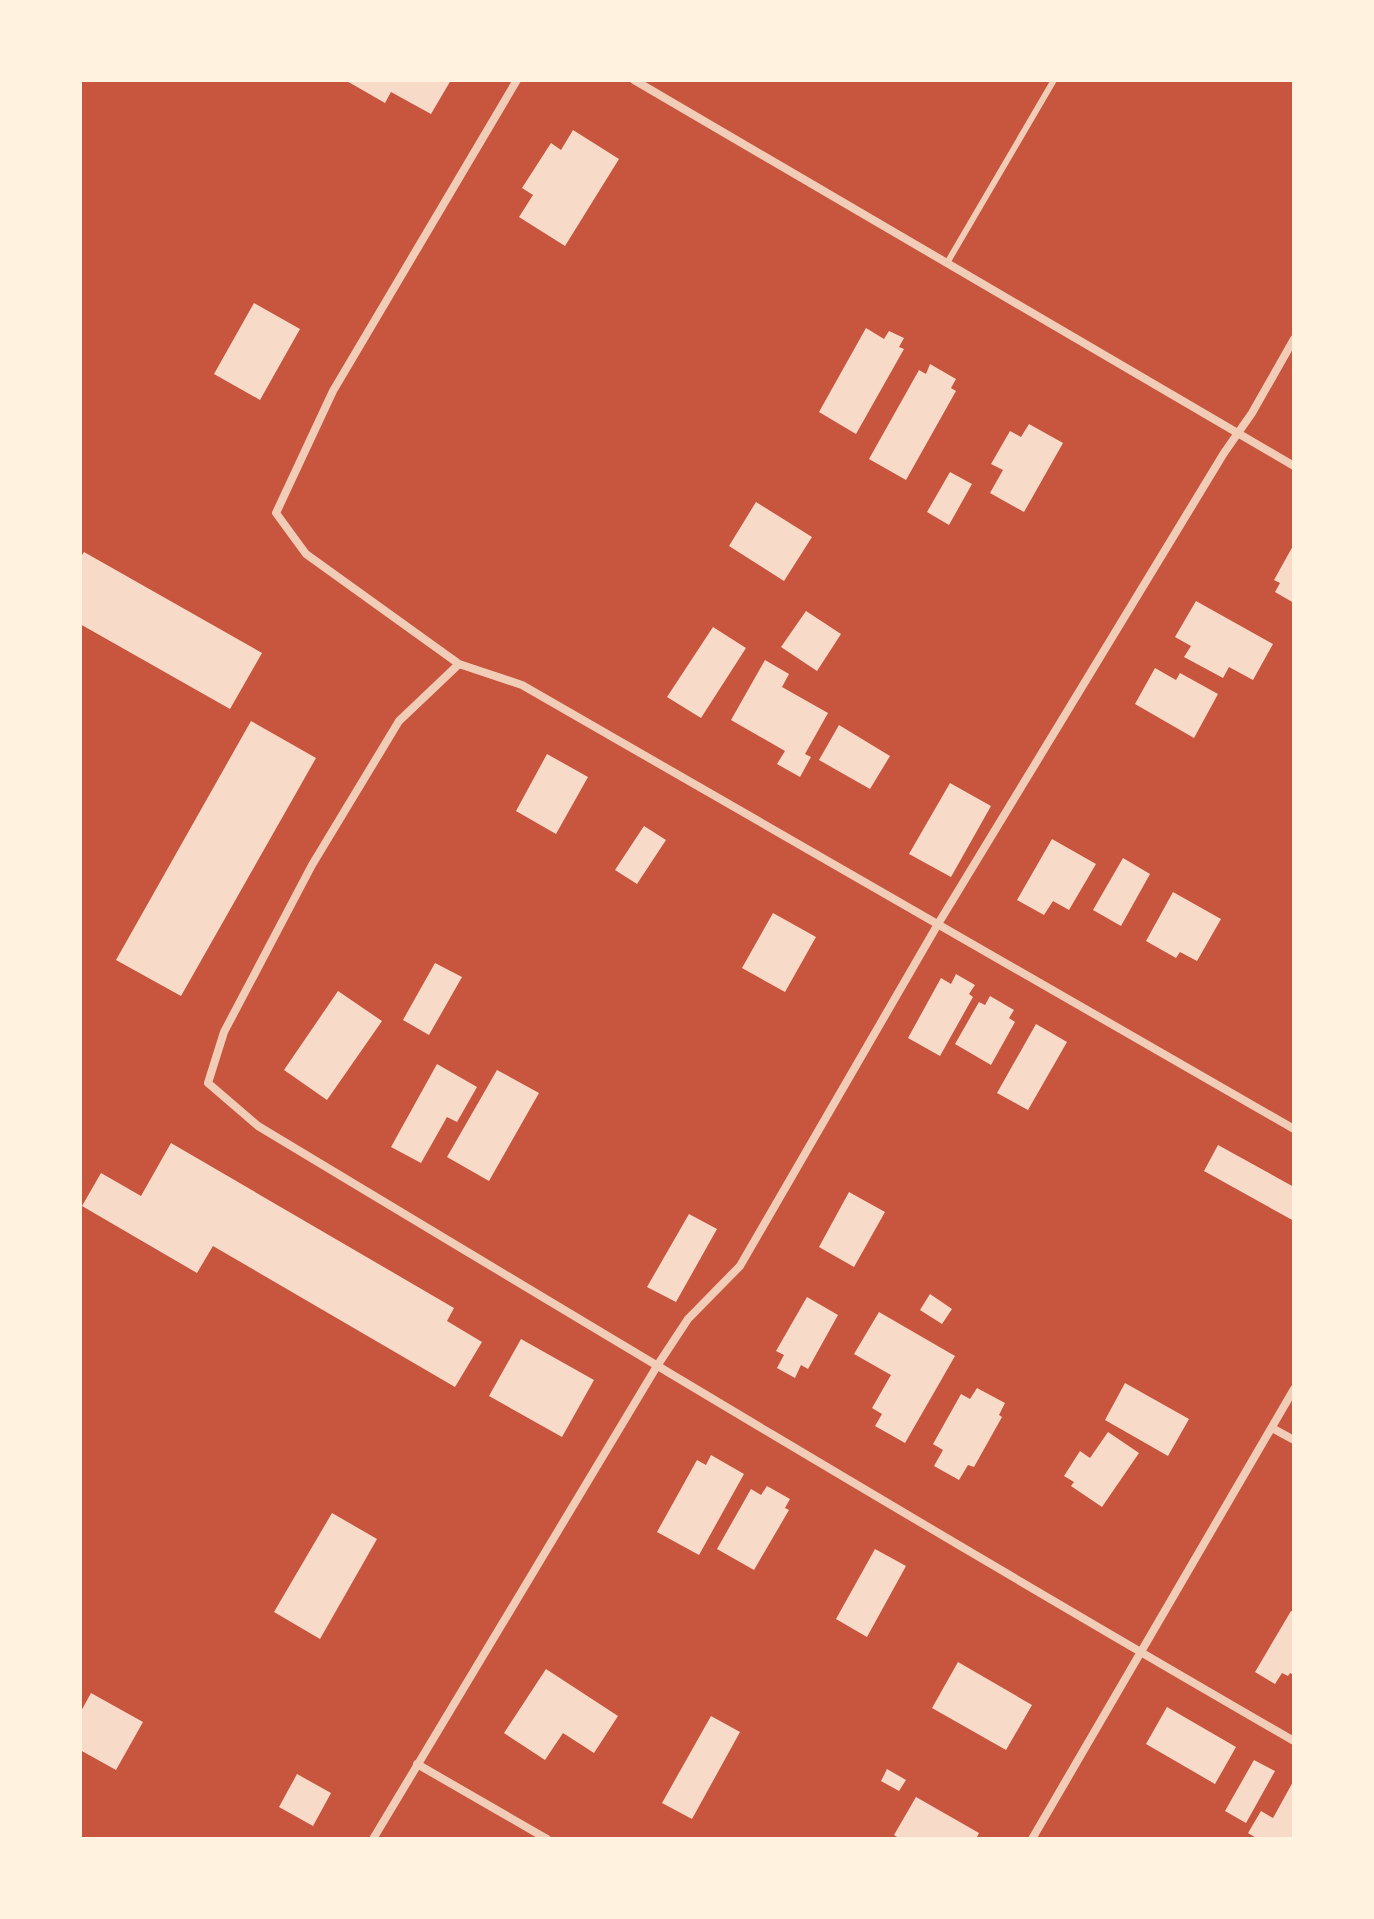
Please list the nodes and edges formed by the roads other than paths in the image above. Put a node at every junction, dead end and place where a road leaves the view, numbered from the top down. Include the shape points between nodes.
1 (517, 80) edge
2 (634, 80) edge
3 (1054, 80) edge
4 (947, 263) junction
5 (1294, 339) edge
6 (1238, 434) junction
7 (1294, 466) edge
8 (459, 664) junction
9 (938, 924) junction
10 (1294, 1129) edge
11 (657, 1366) junction
12 (1294, 1389) edge
13 (1272, 1428) junction
14 (1294, 1440) edge
15 (1142, 1653) junction
16 (1294, 1741) edge
17 (417, 1764) junction
18 (373, 1839) edge
19 (547, 1839) edge
20 (1032, 1839) edge

1 - 8 street via 333,391 276,513 306,554
2 - 4 street
3 - 4 lane
4 - 6 street
5 - 6 street
6 - 7 street
6 - 9 street
8 - 9 street via 522,685
8 - 11 street via 399,721 312,865 224,1032 208,1083 258,1126
9 - 10 street
9 - 11 street via 740,1266 688,1319
11 - 15 street
11 - 17 street
12 - 13 street
13 - 14 street
13 - 15 street
15 - 16 street
15 - 20 street
17 - 18 street
17 - 19 street

